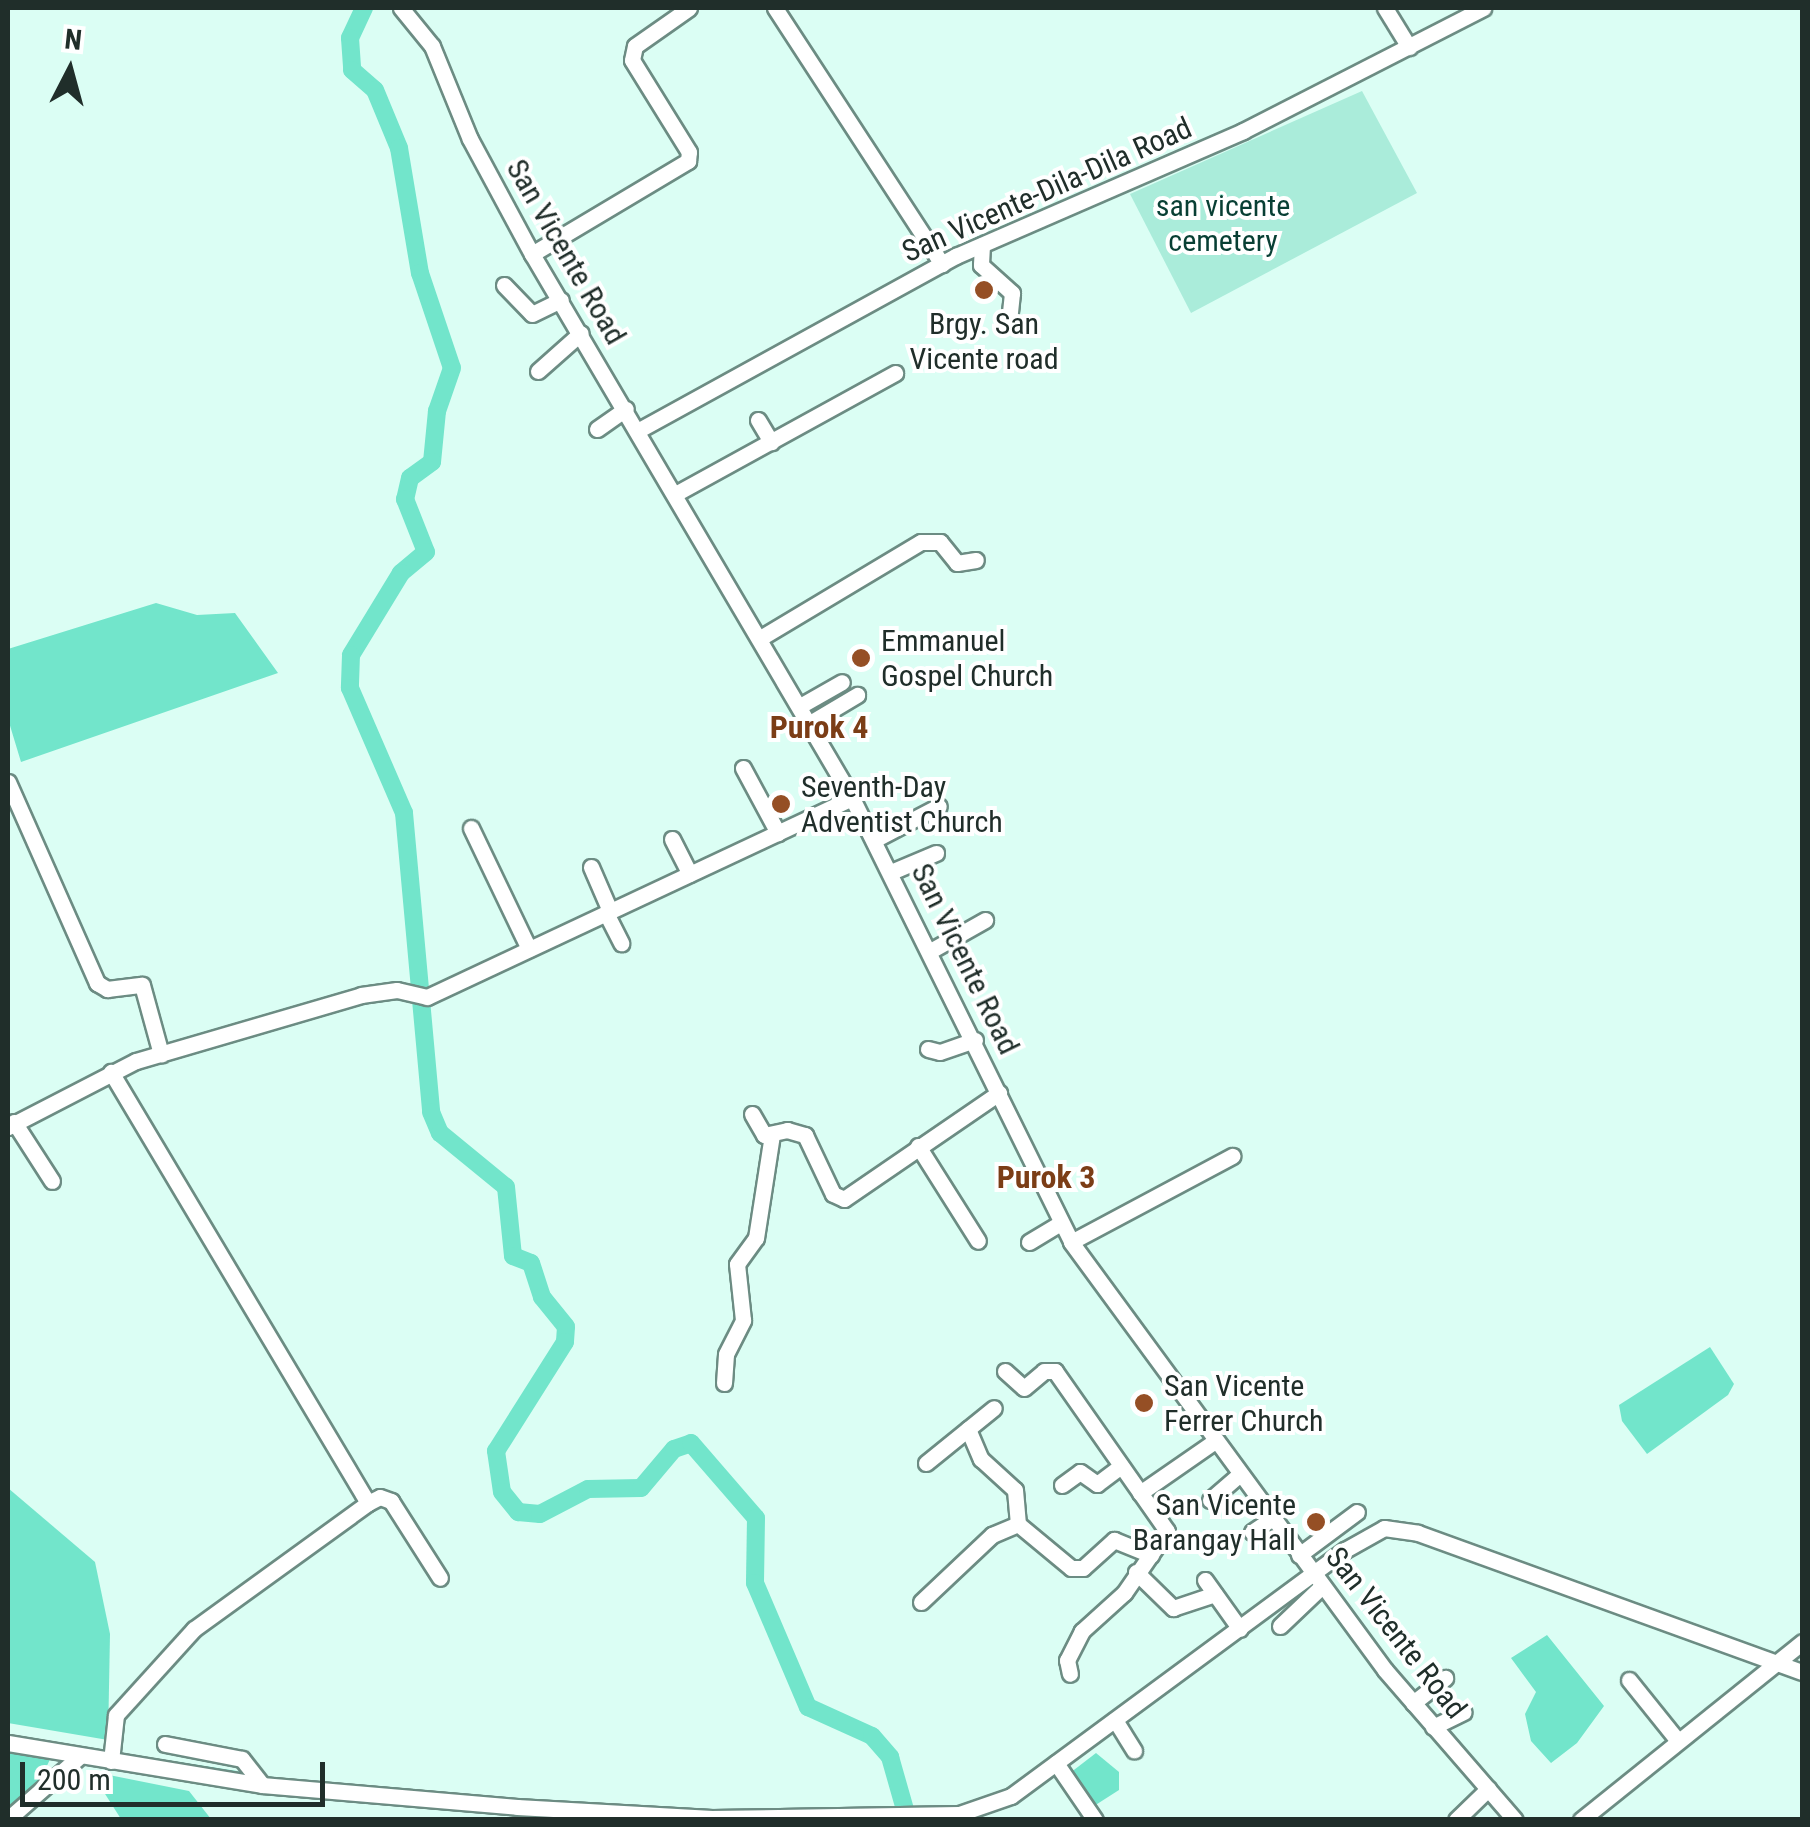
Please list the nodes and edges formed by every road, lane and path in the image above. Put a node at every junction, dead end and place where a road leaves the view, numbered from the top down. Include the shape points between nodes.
1 (688, 8) edge
2 (775, 8) edge
3 (1384, 8) edge
4 (1482, 8) edge
5 (406, 14) edge
6 (1409, 47) junction
7 (982, 245) junction
8 (532, 254) junction
9 (942, 264) junction
10 (504, 285) dead end
11 (561, 300) junction
12 (1009, 320) dead end
13 (581, 332) junction
14 (538, 371) dead end
15 (894, 373) dead end
16 (626, 409) junction
17 (758, 420) dead end
18 (597, 429) dead end
19 (639, 430) junction
20 (771, 442) junction
21 (677, 493) junction
22 (976, 560) dead end
23 (762, 637) junction
24 (842, 682) dead end
25 (857, 695) dead end
26 (800, 706) junction
27 (810, 723) junction
28 (743, 768) dead end
29 (8, 782) edge
30 (852, 798) junction
31 (939, 806) dead end
32 (471, 828) dead end
33 (778, 832) junction
34 (672, 838) dead end
35 (874, 840) junction
36 (936, 854) dead end
37 (591, 867) dead end
38 (892, 872) junction
39 (690, 874) junction
40 (608, 912) junction
41 (985, 920) dead end
42 (621, 943) dead end
43 (529, 949) junction
44 (932, 950) junction
45 (974, 1040) junction
46 (928, 1049) dead end
47 (161, 1054) junction
48 (111, 1072) junction
49 (1000, 1093) junction
50 (752, 1114) dead end
51 (11, 1125) edge
52 (772, 1135) junction
53 (918, 1146) junction
54 (1232, 1156) dead end
55 (52, 1180) dead end
56 (1060, 1223) junction
57 (978, 1241) dead end
58 (1028, 1242) dead end
59 (1071, 1242) junction
60 (1005, 1371) dead end
61 (724, 1384) dead end
62 (994, 1408) dead end
63 (968, 1429) junction
64 (1214, 1441) junction
65 (926, 1463) dead end
66 (1121, 1466) junction
67 (1239, 1475) junction
68 (1062, 1484) dead end
69 (1140, 1493) junction
70 (1210, 1500) dead end
71 (368, 1503) junction
72 (1358, 1512) dead end
73 (1271, 1519) junction
74 (1018, 1524) junction
75 (1252, 1532) dead end
76 (1151, 1554) junction
77 (1299, 1556) junction
78 (1136, 1572) junction
79 (440, 1578) dead end
80 (1204, 1580) dead end
81 (1318, 1580) junction
82 (1215, 1594) junction
83 (921, 1602) dead end
84 (1280, 1626) dead end
85 (1240, 1629) junction
86 (1802, 1642) edge
87 (1778, 1664) junction
88 (1802, 1672) edge
89 (1070, 1674) dead end
90 (1445, 1678) dead end
91 (1629, 1680) dead end
92 (1413, 1703) junction
93 (1464, 1712) dead end
94 (1115, 1720) junction
95 (1433, 1727) junction
96 (1678, 1741) junction
97 (8, 1743) edge
98 (165, 1744) dead end
99 (1134, 1750) dead end
100 (80, 1756) junction
101 (112, 1756) junction
102 (1056, 1763) junction
103 (259, 1781) junction
104 (1488, 1789) junction
105 (917, 1818) edge
106 (8, 1819) edge
107 (1095, 1820) edge
108 (1456, 1820) edge
109 (1515, 1820) edge
110 (1581, 1820) edge

1 - 8 street via 635,46 632,60 689,152 688,161
2 - 9 street
3 - 6 street
4 - 6 street, San Vicente-Dila-Dila Road
5 - 8 street, San Vicente Road via 432,46 470,139
6 - 7 street, San Vicente-Dila-Dila Road via 1243,131
7 - 9 street, San Vicente-Dila-Dila Road
7 - 12 street via 981,266 1012,293
8 - 11 street, San Vicente Road
9 - 19 street, San Vicente-Dila-Dila Road
10 - 11 street via 532,314
11 - 13 street, San Vicente Road
13 - 14 street
13 - 16 street, San Vicente Road
15 - 20 street
16 - 18 street
16 - 19 street, San Vicente Road
17 - 20 street
19 - 21 street, San Vicente Road
20 - 21 street
21 - 23 street, San Vicente Road
22 - 23 street via 958,564 940,542 921,542
23 - 26 street, San Vicente Road
24 - 26 street
25 - 27 street
26 - 27 street, San Vicente Road
27 - 30 street, San Vicente Road
28 - 33 street
29 - 47 street via 96,983 108,989 142,985
30 - 33 street
30 - 35 street, San Vicente Road
31 - 35 street
32 - 43 street
33 - 39 street
34 - 39 street
35 - 38 street, San Vicente Road
36 - 38 street
37 - 40 street
38 - 44 street, San Vicente Road
39 - 40 street
40 - 42 street
40 - 43 street
41 - 44 street
43 - 47 street via 427,997 396,990
44 - 45 street, San Vicente Road
45 - 46 street via 940,1052
45 - 49 street, San Vicente Road
47 - 48 street
48 - 51 street
48 - 71 street
49 - 53 street
49 - 56 street, San Vicente Road
50 - 52 street via 760,1132
51 - 55 street
52 - 53 street via 805,1135 833,1194 844,1199
52 - 61 street via 756,1238 737,1264 743,1320 726,1354
53 - 57 street
54 - 59 street
56 - 58 street
56 - 59 street, San Vicente Road
59 - 64 street, San Vicente Road
60 - 66 street via 1024,1388 1044,1371 1055,1372
62 - 63 street
63 - 65 street
63 - 74 street via 981,1459 1015,1490
64 - 67 street, San Vicente Road
64 - 69 street
66 - 68 street via 1097,1484 1080,1472
66 - 69 street
67 - 70 street
67 - 73 street, San Vicente Road
69 - 76 street via 1167,1531
71 - 79 street via 391,1501
71 - 101 street via 194,1629 118,1712
72 - 77 street
73 - 75 street
73 - 77 street, San Vicente Road
74 - 76 street via 1073,1569 1085,1567 1114,1540
74 - 83 street via 992,1535
76 - 78 street
77 - 81 street, San Vicente Road
78 - 82 street via 1173,1608
78 - 89 street via 1082,1631 1067,1660
80 - 82 street
81 - 84 street
81 - 85 street
81 - 87 street via 1369,1533 1406,1530
81 - 92 street, San Vicente Road
82 - 85 street
85 - 94 street
86 - 87 street
87 - 88 street
87 - 96 street
90 - 92 street
91 - 96 street
92 - 95 street, San Vicente Road
93 - 95 street
94 - 99 street
94 - 102 street
95 - 104 street, San Vicente Road
96 - 110 street
97 - 100 street
98 - 103 street via 246,1763
100 - 101 street
100 - 106 street
101 - 103 street
102 - 105 street via 988,1806
102 - 107 street
103 - 105 street via 712,1818
104 - 108 street
104 - 109 street, San Vicente Road

